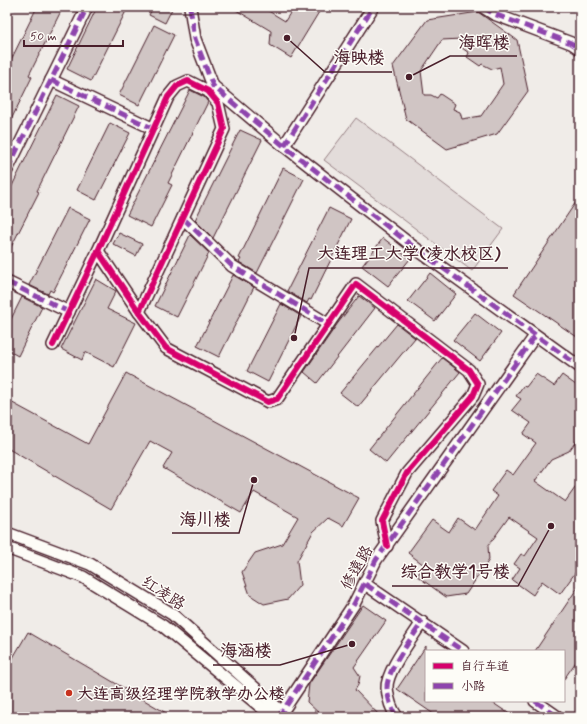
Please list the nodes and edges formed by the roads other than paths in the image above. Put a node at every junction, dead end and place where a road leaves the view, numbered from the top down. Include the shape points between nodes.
1 (87, 7) edge
2 (190, 7) edge
3 (374, 7) edge
4 (483, 7) edge
5 (580, 49) edge
6 (51, 80) junction
7 (154, 129) junction
8 (284, 146) junction
9 (7, 170) edge
10 (183, 218) junction
11 (98, 251) junction
12 (7, 282) edge
13 (69, 312) junction
14 (139, 312) junction
15 (328, 324) junction
16 (535, 336) junction
17 (53, 345) dead end
18 (580, 367) edge
19 (7, 532) edge
20 (387, 546) junction
21 (7, 548) edge
22 (365, 584) junction
23 (422, 622) junction
24 (462, 650) edge
25 (536, 702) edge
26 (278, 716) edge
27 (397, 717) edge
28 (558, 717) edge

1 - 6 street
2 - 8 street via 194,39 213,86
3 - 8 street
4 - 5 street via 494,14 571,43
6 - 7 street
6 - 9 street
7 - 10 street via 168,97 177,86 188,81 208,90 218,103 224,129
7 - 11 street
8 - 16 street via 415,248
10 - 14 street
10 - 15 street via 232,266
11 - 13 street
11 - 14 street
12 - 13 street
13 - 17 street
14 - 15 street via 166,348 268,402 277,400
15 - 20 street via 356,284 470,370 478,384 473,396 407,473 382,521
16 - 18 street
16 - 20 street, 修遠路
19 - 26 street, 红凌路 via 90,564 172,614
20 - 22 street, 修遠路 via 376,560
21 - 26 street, 红凌路 via 83,577 163,626
22 - 23 street
22 - 26 street, 修遠路
23 - 24 street
23 - 27 street via 394,665 387,686 392,710
25 - 28 street

